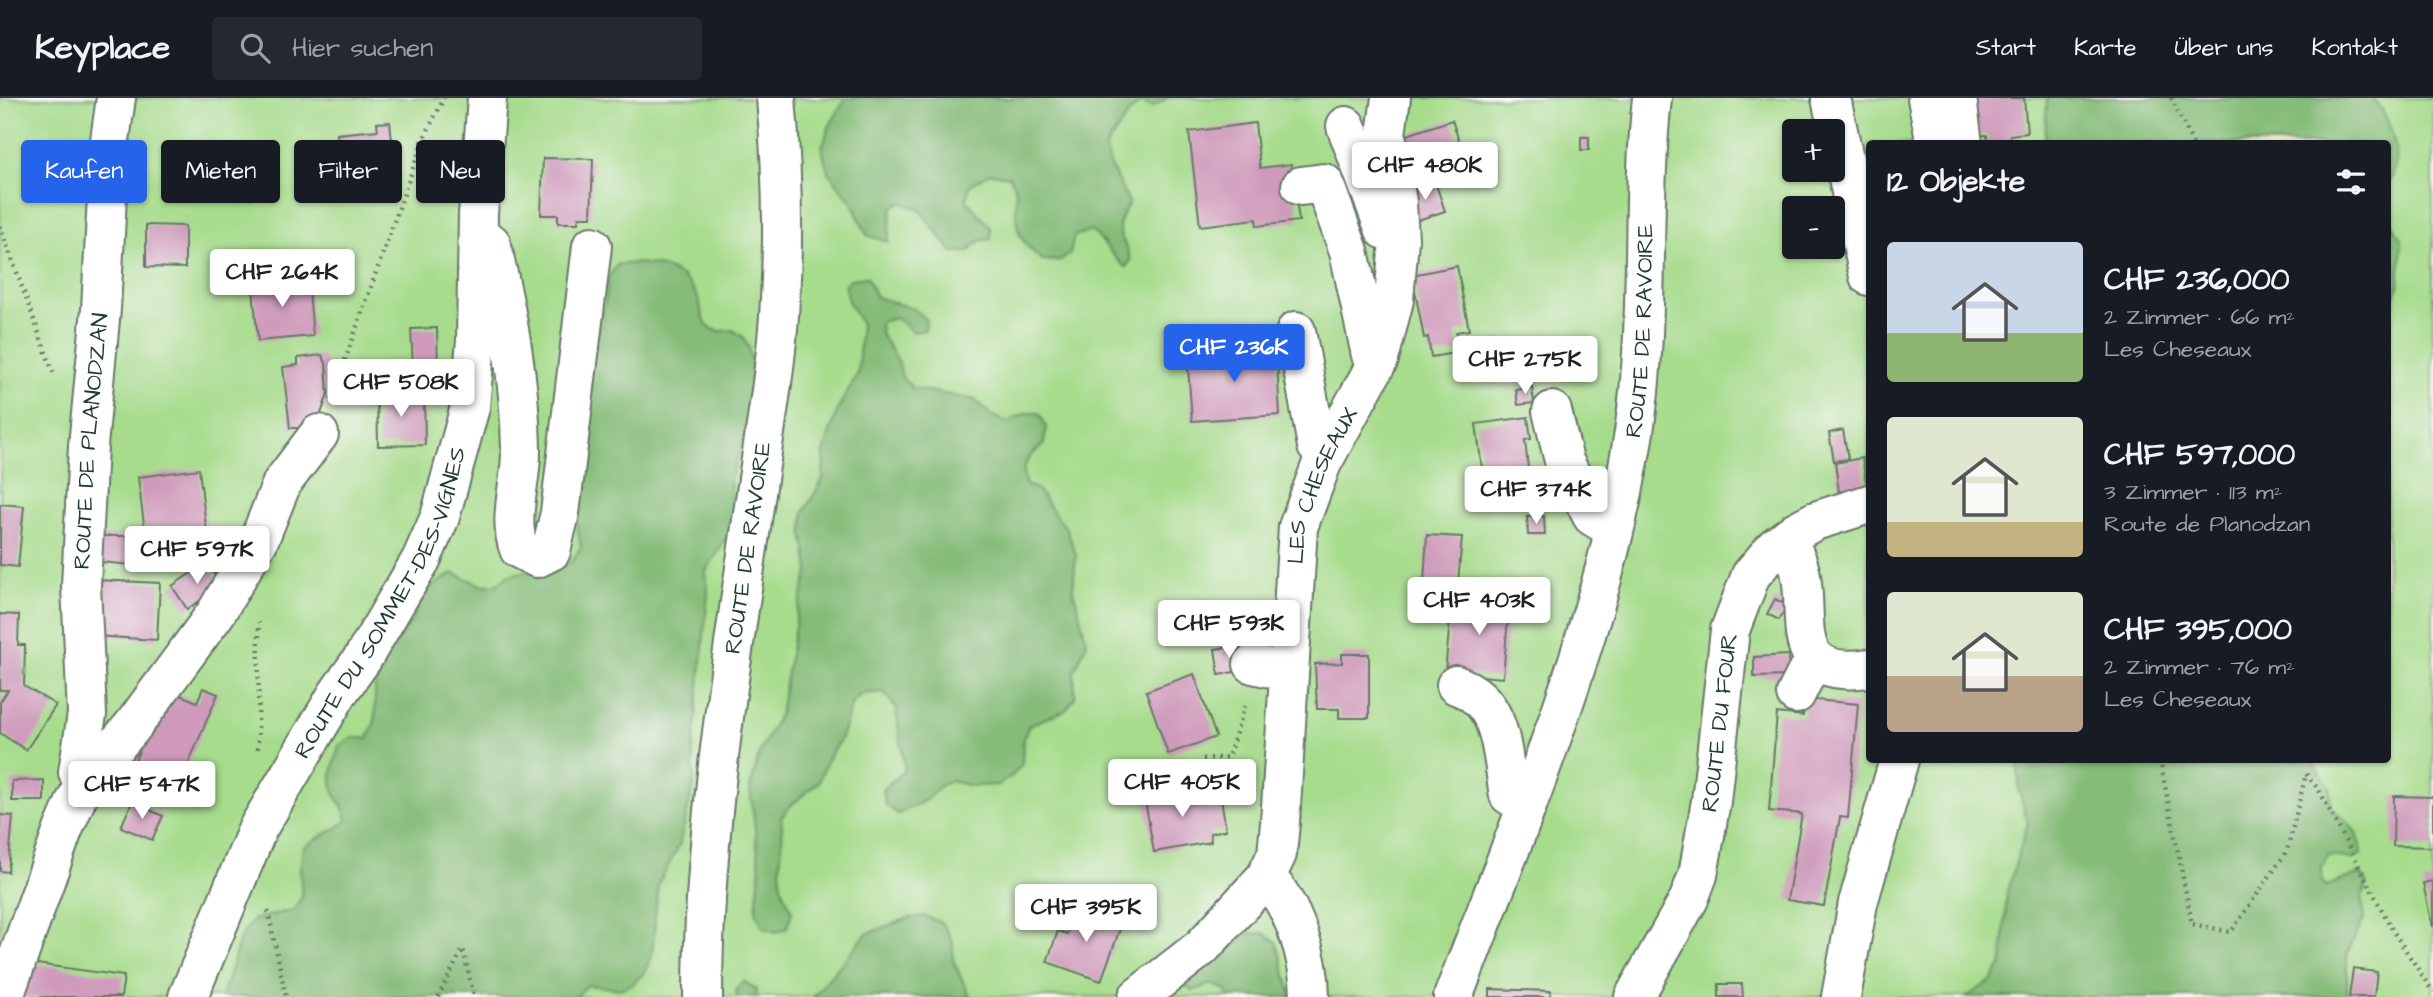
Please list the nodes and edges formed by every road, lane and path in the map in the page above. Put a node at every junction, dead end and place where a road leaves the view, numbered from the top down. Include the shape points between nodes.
1 (116, 98) edge
2 (444, 98) edge
3 (487, 98) edge
4 (776, 98) edge
5 (1391, 98) edge
6 (1652, 98) edge
7 (1831, 98) edge
8 (1927, 98) edge
9 (1957, 98) edge
10 (2171, 98) edge
11 (1346, 126) dead end
12 (1935, 140) edge
13 (1962, 140) edge
14 (2191, 140) edge
15 (1301, 186) dead end
16 (478, 214) junction
17 (0, 226) edge
18 (1399, 240) junction
19 (592, 246) dead end
20 (1866, 262) edge
21 (1296, 331) dead end
22 (1379, 359) junction
23 (1552, 411) dead end
24 (90, 422) junction
25 (319, 433) joint
26 (1327, 453) junction
27 (1866, 505) edge
28 (1613, 529) junction
29 (1785, 540) junction
30 (1817, 661) junction
31 (1866, 668) edge
32 (1276, 675) junction
33 (1456, 685) dead end
34 (1796, 694) dead end
35 (1203, 759) dead end
36 (1898, 763) edge
37 (2161, 763) edge
38 (83, 784) junction
39 (1526, 805) junction
40 (1266, 877) junction
41 (2433, 992) edge
42 (4, 997) edge
43 (188, 997) edge
44 (438, 997) edge
45 (474, 997) edge
46 (703, 997) edge
47 (1138, 997) edge
48 (1310, 997) edge
49 (1453, 997) edge
50 (1634, 997) edge
51 (1842, 997) edge

1 - 24 street, ROUTE DE PLANODZAN
2 - 25 path via 423,140
3 - 16 street, ROUTE DU SOMMET-DES-VIGNES
4 - 46 street, ROUTE DE RAVOIRE via 782,216 780,300 707,859
5 - 18 street, LES CHESEAUX via 1387,134
6 - 28 street, ROUTE DE RAVOIRE via 1642,369
7 - 20 street
8 - 12 street
9 - 13 street
10 - 14 path
11 - 18 street via 1387,238
15 - 22 street via 1324,183 1349,251 1371,355
16 - 19 street via 486,221 517,375 521,451 513,534 519,549 537,558 551,551 560,513
16 - 43 street, ROUTE DU SOMMET-DES-VIGNES via 470,407 440,517 409,580 258,828
17 - 24 path via 66,405 76,418
18 - 22 street, LES CHESEAUX via 1394,300
21 - 26 street via 1317,446
22 - 26 street, LES CHESEAUX
23 - 28 street via 1564,461 1592,516
24 - 38 street, ROUTE DE PLANODZAN via 81,586 87,713 78,772
25 - 38 street, ROUTE DE PLANODZAN via 282,483 259,540 216,613 132,727
26 - 32 street, LES CHESEAUX via 1298,527
27 - 29 street, ROUTE DU FOUR via 1815,521
28 - 39 street, ROUTE DE RAVOIRE via 1569,694
29 - 30 street via 1801,565 1805,638
29 - 50 street, ROUTE DU FOUR via 1751,575 1730,630 1698,876
30 - 31 street via 1843,672
30 - 34 street
32 - 35 path via 1253,688 1228,757
32 - 40 street, LES CHESEAUX via 1277,854
33 - 39 street via 1490,708 1509,795
36 - 51 street via 1858,903
37 - 41 path via 2193,924 2231,932 2287,851 2306,774 2319,790 2393,931
38 - 42 street, ROUTE DE PLANODZAN
39 - 49 street, ROUTE DE RAVOIRE
40 - 47 street via 1202,947
40 - 48 street via 1292,913
44 - 45 path via 463,949

